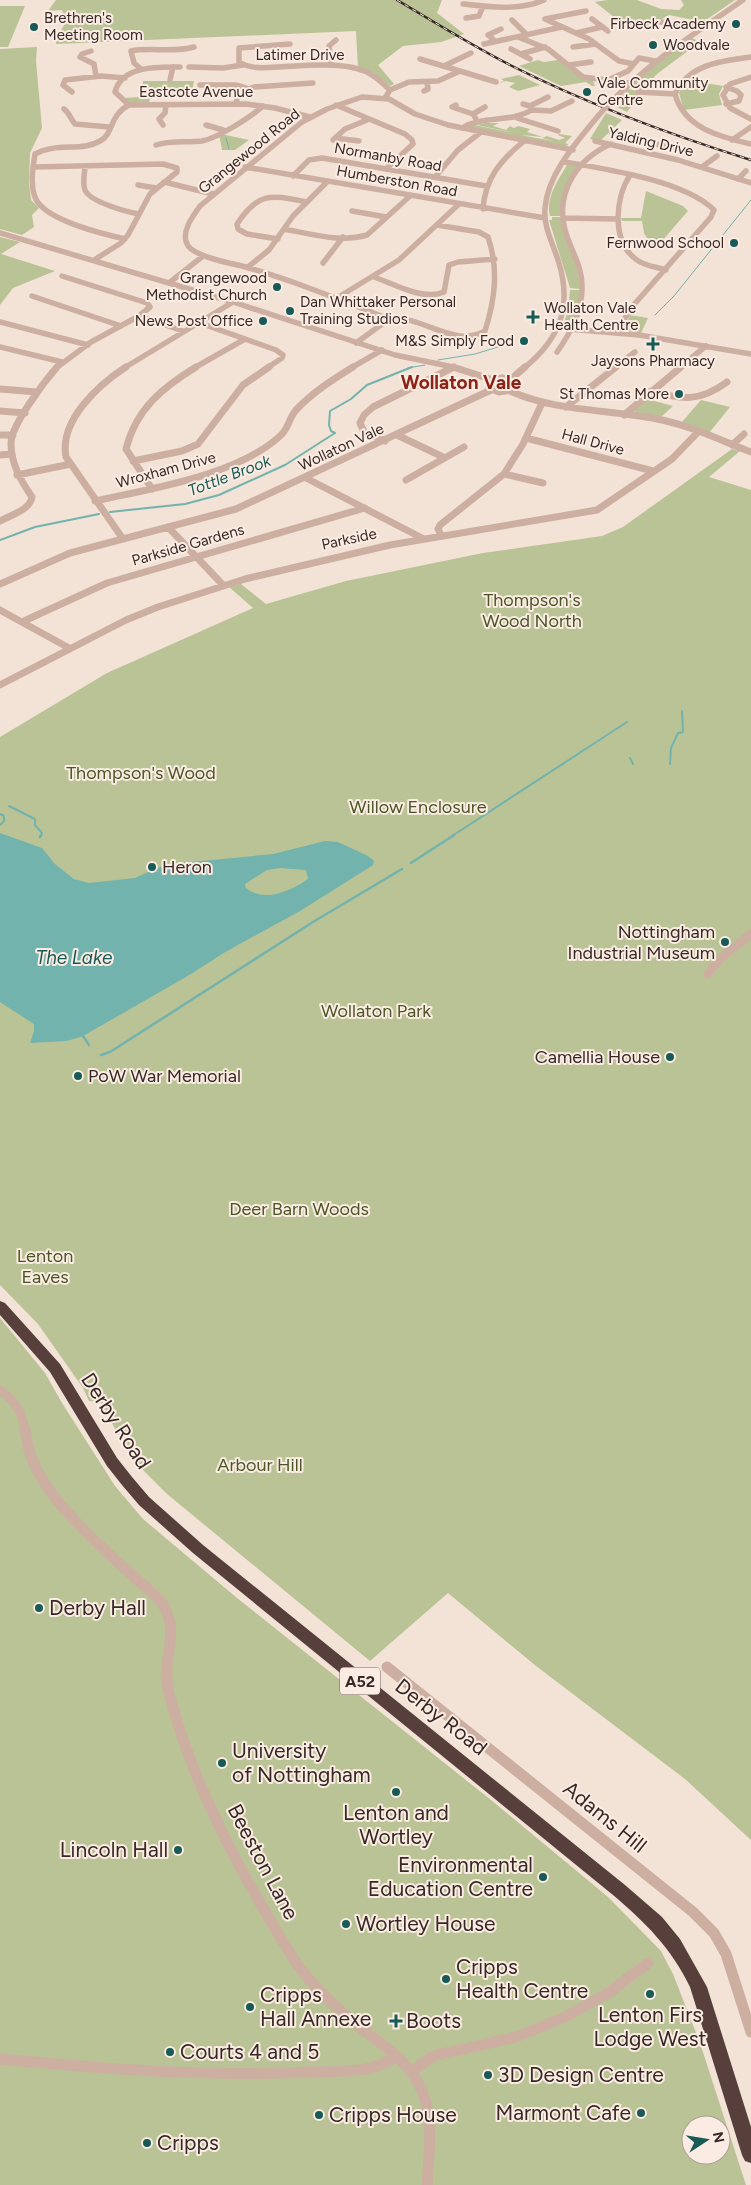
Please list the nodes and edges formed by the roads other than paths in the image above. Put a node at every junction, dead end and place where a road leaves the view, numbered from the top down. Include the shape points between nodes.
1 (502, 0) edge
2 (544, 0) edge
3 (742, 0) edge
4 (463, 4) edge
5 (483, 6) junction
6 (504, 7) junction
7 (465, 18) dead end
8 (512, 20) dead end
9 (662, 22) dead end
10 (707, 25) junction
11 (562, 27) junction
12 (602, 27) junction
13 (501, 29) dead end
14 (608, 31) dead end
15 (576, 33) junction
16 (527, 35) junction
17 (518, 37) junction
18 (332, 41) dead end
19 (495, 41) junction
20 (232, 44) dead end
21 (484, 44) dead end
22 (596, 44) junction
23 (289, 46) dead end
24 (578, 47) dead end
25 (193, 48) dead end
26 (239, 48) junction
27 (545, 48) junction
28 (511, 49) dead end
29 (91, 51) dead end
30 (471, 53) dead end
31 (521, 54) junction
32 (81, 55) junction
33 (751, 57) edge
34 (420, 59) dead end
35 (530, 59) dead end
36 (655, 61) junction
37 (76, 62) dead end
38 (589, 63) dead end
39 (634, 64) junction
40 (243, 65) junction
41 (331, 65) junction
42 (568, 65) junction
43 (444, 66) junction
44 (173, 67) junction
45 (180, 67) dead end
46 (189, 67) dead end
47 (140, 68) junction
48 (460, 71) junction
49 (96, 76) junction
50 (60, 77) dead end
51 (751, 77) edge
52 (125, 78) junction
53 (66, 80) junction
54 (170, 80) dead end
55 (607, 80) junction
56 (313, 82) dead end
57 (427, 82) junction
58 (496, 82) dead end
59 (628, 83) junction
60 (202, 86) dead end
61 (726, 87) junction
62 (246, 88) junction
63 (390, 90) junction
64 (59, 92) dead end
65 (424, 92) dead end
66 (638, 92) dead end
67 (675, 94) junction
68 (548, 97) dead end
69 (385, 98) junction
70 (572, 101) dead end
71 (236, 104) junction
72 (523, 104) dead end
73 (726, 104) junction
74 (129, 105) junction
75 (166, 105) junction
76 (336, 105) junction
77 (456, 105) dead end
78 (263, 106) junction
79 (607, 106) joint
80 (485, 107) dead end
81 (531, 108) junction
82 (77, 109) dead end
83 (473, 114) junction
84 (310, 117) junction
85 (517, 118) junction
86 (751, 119) edge
87 (367, 120) junction
88 (476, 120) junction
89 (152, 124) dead end
90 (161, 124) joint
91 (209, 124) dead end
92 (109, 126) junction
93 (751, 127) edge
94 (462, 128) junction
95 (223, 130) junction
96 (558, 131) dead end
97 (481, 132) junction
98 (612, 133) dead end
99 (732, 140) junction
100 (524, 141) junction
101 (595, 141) dead end
102 (354, 142) dead end
103 (157, 143) dead end
104 (611, 144) junction
105 (751, 144) edge
106 (687, 146) dead end
107 (573, 150) junction
108 (680, 150) junction
109 (717, 156) dead end
110 (669, 158) junction
111 (565, 162) junction
112 (581, 165) junction
113 (85, 166) junction
114 (34, 167) junction
115 (702, 167) junction
116 (245, 168) junction
117 (386, 169) junction
118 (746, 171) dead end
119 (630, 175) junction
120 (293, 176) junction
121 (435, 177) junction
122 (738, 179) junction
123 (164, 182) junction
124 (327, 182) junction
125 (751, 183) edge
126 (138, 185) dead end
127 (486, 186) junction
128 (156, 188) junction
129 (213, 194) junction
130 (410, 196) junction
131 (307, 202) junction
132 (459, 204) junction
133 (484, 209) junction
134 (352, 212) dead end
135 (139, 214) junction
136 (386, 217) junction
137 (545, 218) junction
138 (563, 218) junction
139 (617, 219) junction
140 (437, 225) junction
141 (284, 229) junction
142 (0, 233) edge
143 (343, 237) junction
144 (278, 238) junction
145 (125, 239) junction
146 (203, 256) junction
147 (495, 259) junction
148 (94, 260) junction
149 (323, 263) dead end
150 (248, 267) junction
151 (666, 270) junction
152 (62, 276) dead end
153 (374, 278) junction
154 (169, 282) junction
155 (32, 296) dead end
156 (337, 298) junction
157 (233, 302) junction
158 (139, 316) junction
159 (390, 319) junction
160 (0, 322) edge
161 (197, 322) junction
162 (122, 326) junction
163 (558, 328) junction
164 (572, 329) junction
165 (183, 331) junction
166 (617, 332) junction
167 (245, 339) junction
168 (356, 343) junction
169 (88, 345) junction
170 (706, 346) junction
171 (2, 349) edge
172 (382, 350) junction
173 (557, 352) dead end
174 (635, 352) dead end
175 (751, 354) edge
176 (62, 362) junction
177 (454, 367) junction
178 (493, 380) junction
179 (510, 380) junction
180 (735, 385) dead end
181 (0, 389) edge
182 (491, 390) junction
183 (510, 391) junction
184 (651, 391) junction
185 (37, 392) junction
186 (542, 403) junction
187 (566, 407) junction
188 (0, 411) edge
189 (25, 413) junction
190 (624, 415) junction
191 (698, 432) junction
192 (744, 434) dead end
193 (0, 435) edge
194 (13, 435) junction
195 (397, 435) junction
196 (526, 438) junction
197 (385, 441) junction
198 (732, 445) junction
199 (464, 447) dead end
200 (751, 452) edge
201 (12, 454) junction
202 (0, 456) edge
203 (443, 457) junction
204 (133, 462) junction
205 (71, 464) junction
206 (654, 471) junction
207 (17, 474) junction
208 (504, 474) junction
209 (306, 478) junction
210 (406, 480) dead end
211 (543, 484) dead end
212 (152, 489) junction
213 (95, 501) junction
214 (365, 508) junction
215 (0, 512) edge
216 (9, 517) junction
217 (0, 521) edge
218 (168, 527) junction
219 (441, 535) junction
220 (422, 538) junction
221 (123, 539) junction
222 (196, 556) junction
223 (0, 584) edge
224 (223, 586) junction
225 (0, 610) edge
226 (24, 622) junction
227 (69, 648) junction
228 (0, 685) edge
229 (751, 934) edge
230 (708, 974) dead end
231 (0, 1306) edge
232 (0, 1390) edge
233 (387, 1666) dead end
234 (648, 1963) dead end
235 (751, 2032) edge
236 (396, 2056) junction
237 (0, 2058) edge
238 (412, 2072) junction
239 (751, 2155) edge
240 (427, 2185) edge

1 - 6 street
2 - 6 street
3 - 10 street
4 - 5 street
5 - 6 street
5 - 7 street via 481,16
8 - 16 street
9 - 10 street via 688,28 696,23
10 - 36 street
11 - 12 street via 543,20 589,16
11 - 15 street
11 - 16 street
12 - 14 street
12 - 15 street
13 - 19 street via 488,35
15 - 22 street
16 - 17 street
17 - 19 street
17 - 27 street
18 - 41 street via 328,46
19 - 21 street
20 - 26 street, Latimer Drive
22 - 24 street
22 - 39 street via 619,61
23 - 26 street, Latimer Drive
25 - 47 street via 129,50 134,63
26 - 40 street, Latimer Drive via 239,62
27 - 31 street
27 - 42 street
28 - 31 street
29 - 32 street
30 - 43 street
31 - 35 street
32 - 37 street
32 - 49 street via 94,64
33 - 67 street via 697,70 684,80
34 - 43 street
36 - 39 street via 641,57
36 - 59 street
38 - 42 street
39 - 55 street via 628,71
40 - 41 street, Latimer Drive via 261,68
40 - 46 street via 232,68
41 - 63 street, Latimer Drive via 368,72
42 - 55 street via 583,77
43 - 48 street
44 - 45 street
44 - 47 street
44 - 54 street
47 - 52 street
48 - 57 street via 438,81
48 - 58 street
49 - 52 street
49 - 53 street
50 - 53 street
51 - 61 street
52 - 74 street via 115,92
53 - 64 street via 63,84 70,91
55 - 59 street
56 - 62 street via 304,87 268,85
57 - 63 street via 405,83
57 - 65 street via 428,89
59 - 79 street
60 - 62 street via 236,85
61 - 73 street via 723,95
61 - 73 street via 741,95 739,100
62 - 71 street via 238,93
63 - 69 street
66 - 67 street
67 - 99 street via 679,108 690,120
68 - 81 street
69 - 76 street, Grangewood Road via 358,98
69 - 94 street, Grangewood Road via 430,120
70 - 81 street via 552,111
71 - 75 street, Eastcote Avenue
71 - 78 street, Eastcote Avenue
72 - 81 street
73 - 86 street
74 - 75 street, Eastcote Avenue
74 - 92 street, Eastcote Avenue via 118,110
75 - 90 street via 165,113 159,119
76 - 84 street, Grangewood Road
76 - 87 street
77 - 83 street via 452,107
78 - 84 street, Eastcote Avenue
78 - 95 street via 252,116
79 - 107 street, bridge
80 - 83 street
81 - 85 street
82 - 92 street via 66,110 72,125
83 - 88 street
84 - 116 street, Grangewood Road
85 - 88 street
85 - 96 street
87 - 102 street via 345,129 334,139
87 - 117 street via 405,134 412,140 413,144
88 - 94 street
89 - 90 street
91 - 95 street
92 - 114 street, Eastcote Avenue via 106,138 98,142 41,150 34,156
93 - 99 street
94 - 97 street, Grangewood Road
95 - 103 street via 202,141
97 - 100 street, Grangewood Road
97 - 121 street via 463,144
98 - 108 street
99 - 105 street
100 - 107 street, Grangewood Road
100 - 127 street via 498,165
101 - 104 street, Yalding Drive
104 - 110 street, Yalding Drive
104 - 112 street via 590,155
106 - 108 street
107 - 111 street
108 - 110 street
109 - 115 street, Yalding Drive
110 - 115 street, Yalding Drive
111 - 112 street
111 - 137 street via 548,194
112 - 119 street
112 - 138 street via 567,189
113 - 114 street
113 - 123 street via 163,164 176,167 177,172
113 - 135 street via 87,193 114,207
114 - 145 street via 34,196 42,205 79,227
115 - 122 street, Yalding Drive
116 - 120 street, Humberston Road
116 - 129 street, Grangewood Road
117 - 120 street, Normanby Road via 316,158 308,160
117 - 121 street, Normanby Road
118 - 122 street
119 - 139 street via 620,196
119 - 151 street via 703,200 713,208 711,217
120 - 124 street, Humberston Road
121 - 127 street, Normanby Road
122 - 125 street, Yalding Drive
123 - 128 street
123 - 129 street
124 - 130 street, Humberston Road
124 - 131 street
126 - 128 street
127 - 133 street
128 - 135 street
129 - 146 street, Grangewood Road via 195,213 185,234 187,245
130 - 132 street, Humberston Road
130 - 136 street
131 - 141 street
131 - 144 street via 262,196 237,224 243,233
132 - 133 street, Humberston Road
132 - 140 street
133 - 137 street, Humberston Road
134 - 136 street
135 - 145 street
136 - 143 street via 364,236
137 - 163 street via 566,289 565,309
138 - 139 street
138 - 164 street via 582,278 581,304
139 - 151 street via 624,243 635,259
140 - 147 street via 485,234
140 - 153 street
141 - 143 street
141 - 144 street
142 - 148 street
143 - 149 street
144 - 150 street
145 - 148 street
146 - 150 street
146 - 154 street
147 - 153 street via 450,265 444,292 438,296
147 - 159 street via 494,304 481,334 462,336 406,318
148 - 154 street
150 - 156 street
151 - 166 street via 630,308
152 - 158 street via 150,305
153 - 156 street
154 - 157 street
155 - 162 street
156 - 159 street
157 - 161 street
157 - 168 street
158 - 162 street
158 - 165 street
159 - 168 street
160 - 169 street
161 - 165 street
161 - 167 street
162 - 169 street
163 - 164 street
163 - 179 street via 538,356
164 - 166 street
164 - 173 street
165 - 205 street via 112,377 85,404 64,440 64,451
166 - 170 street
167 - 204 street via 186,374 148,404 128,435 126,449
167 - 204 street via 276,350 283,355 282,358 243,385 198,444
168 - 172 street
169 - 176 street
170 - 175 street
170 - 184 street
171 - 176 street
172 - 177 street
172 - 212 street, Wroxham Drive via 319,388 294,412 282,435 260,451 218,470
174 - 187 street
176 - 185 street
177 - 178 street
177 - 197 street via 372,407 364,414 360,423 364,432
178 - 179 street
178 - 182 street via 488,385
179 - 183 street via 514,385
180 - 184 street via 724,381 706,396 690,399
181 - 185 street
182 - 183 street, Wollaton Vale
182 - 195 street, Wollaton Vale
183 - 186 street, Wollaton Vale
184 - 190 street
185 - 189 street
186 - 187 street, Wollaton Vale
186 - 196 street
187 - 190 street, Wollaton Vale
188 - 189 street
189 - 194 street
190 - 191 street, Wollaton Vale via 664,420
191 - 198 street, Wollaton Vale
191 - 206 street, Parkside via 678,454
192 - 198 street
193 - 194 street
194 - 201 street
195 - 197 street, Wollaton Vale
195 - 203 street
196 - 206 street, Hall Drive
196 - 208 street
197 - 209 street, Wollaton Vale
198 - 200 street, Wollaton Vale
199 - 203 street
201 - 202 street
201 - 207 street
203 - 210 street
204 - 212 street
205 - 207 street
205 - 213 street
206 - 219 street, Parkside via 592,512
207 - 216 street via 32,500 27,507
208 - 211 street
208 - 219 street via 440,525
209 - 214 street
209 - 218 street, Wollaton Vale via 236,509
212 - 213 street, Wroxham Drive
213 - 221 street
214 - 220 street
214 - 222 street, Parkside Gardens
215 - 216 street
216 - 217 street
218 - 221 street, Wollaton Vale
218 - 222 street
219 - 220 street, Parkside
220 - 224 street, Parkside via 322,559
221 - 223 street, Wollaton Vale via 70,553
222 - 224 street
222 - 226 street, Parkside Gardens via 107,583
224 - 227 street, Parkside via 158,607
225 - 226 street
226 - 227 street
227 - 228 street, Parkside
229 - 230 street via 720,959
231 - 239 highway, Derby Road / A52 via 55,1368 112,1462 144,1501 198,1549 619,1890 666,1932 698,1987
232 - 236 street, Beeston Lane via 22,1411 31,1460 57,1502 167,1610 172,1631 168,1684 185,1744 214,1813 290,1954 309,1980
233 - 235 street, Adams Hill via 694,1912 714,1933 726,1954
234 - 238 street via 608,1993 565,2016 516,2037 433,2056
236 - 237 street via 388,2063 359,2070 254,2074 117,2070
236 - 238 street, Beeston Lane
238 - 240 street via 420,2085 425,2106

